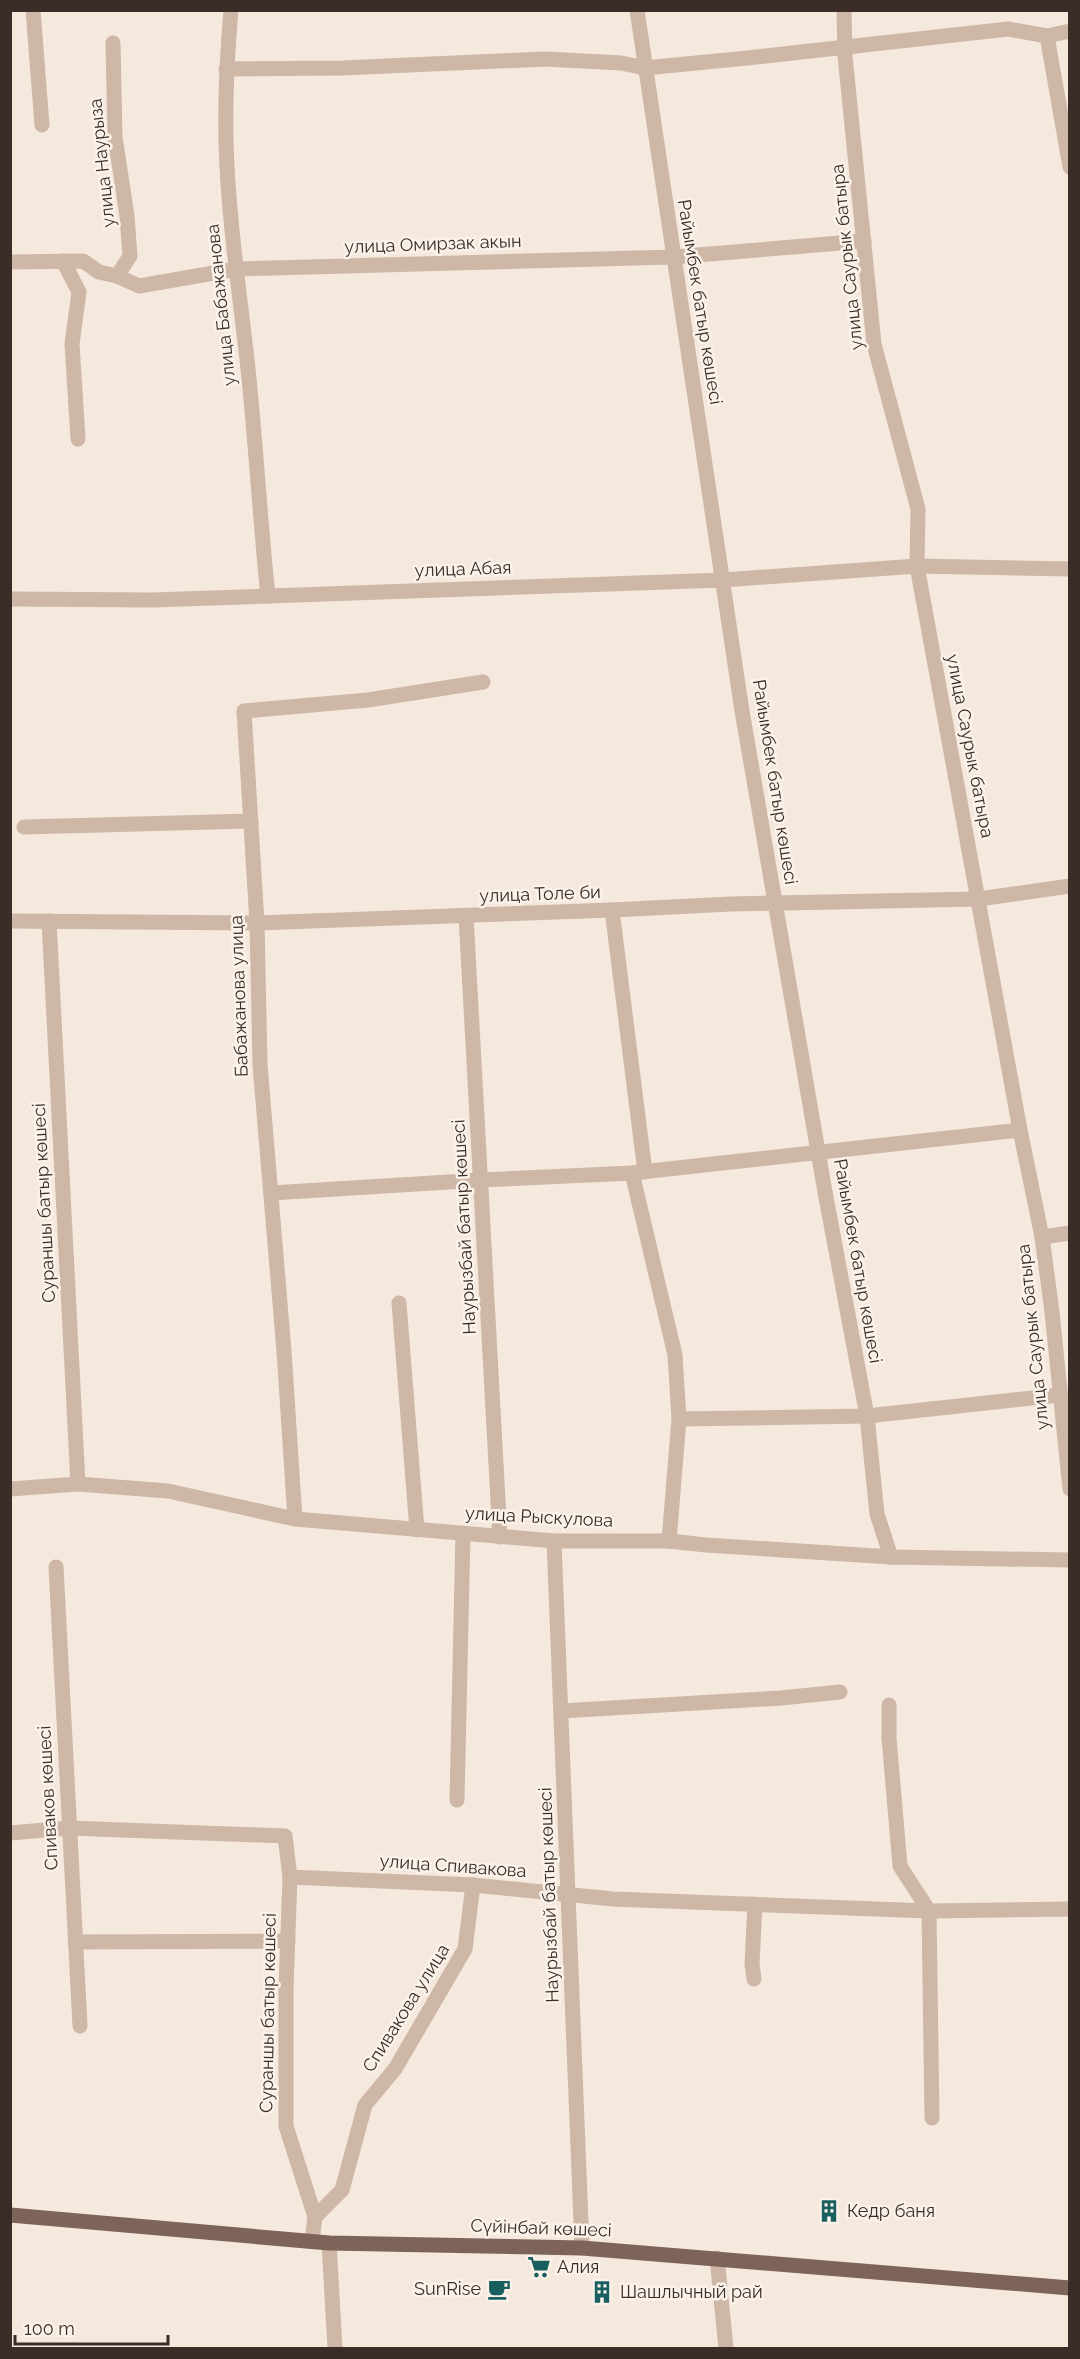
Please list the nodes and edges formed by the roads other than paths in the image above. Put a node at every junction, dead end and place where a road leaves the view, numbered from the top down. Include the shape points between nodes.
1 (33, 10) edge
2 (231, 10) edge
3 (637, 10) edge
4 (844, 10) edge
5 (1070, 31) edge
6 (1047, 36) junction
7 (114, 43) dead end
8 (845, 47) junction
9 (645, 68) junction
10 (226, 69) junction
11 (42, 125) dead end
12 (1070, 167) edge
13 (864, 241) junction
14 (674, 257) junction
15 (63, 261) junction
16 (10, 262) edge
17 (237, 269) junction
18 (117, 276) junction
19 (78, 439) dead end
20 (917, 566) junction
21 (1070, 568) edge
22 (724, 579) junction
23 (268, 596) junction
24 (10, 599) edge
25 (483, 682) dead end
26 (251, 821) junction
27 (24, 827) dead end
28 (1070, 886) edge
29 (979, 899) junction
30 (775, 904) junction
31 (612, 910) junction
32 (466, 916) junction
33 (10, 921) edge
34 (49, 921) junction
35 (257, 923) junction
36 (1020, 1130) junction
37 (818, 1151) junction
38 (638, 1173) junction
39 (481, 1180) junction
40 (271, 1193) junction
41 (1070, 1233) edge
42 (1042, 1237) junction
43 (399, 1303) dead end
44 (1060, 1395) junction
45 (867, 1416) junction
46 (679, 1419) junction
47 (78, 1484) junction
48 (10, 1489) edge
49 (1070, 1489) edge
50 (295, 1519) junction
51 (417, 1530) junction
52 (463, 1533) junction
53 (500, 1537) junction
54 (554, 1541) junction
55 (669, 1541) junction
56 (891, 1557) junction
57 (1070, 1560) edge
58 (56, 1567) dead end
59 (840, 1692) dead end
60 (889, 1705) dead end
61 (561, 1711) junction
62 (457, 1800) dead end
63 (69, 1828) junction
64 (10, 1833) edge
65 (290, 1877) junction
66 (473, 1886) junction
67 (568, 1894) junction
68 (755, 1904) junction
69 (1070, 1909) edge
70 (929, 1911) junction
71 (288, 1941) junction
72 (75, 1942) junction
73 (754, 1979) dead end
74 (80, 2026) dead end
75 (932, 2118) dead end
76 (10, 2215) edge
77 (315, 2217) junction
78 (312, 2241) junction
79 (329, 2242) junction
80 (582, 2248) junction
81 (717, 2258) junction
82 (1070, 2288) edge
83 (335, 2349) edge
84 (726, 2349) edge

1 - 11 street
2 - 10 street, улица Бабажанова
3 - 9 street, Райымбек батыр көшесі
4 - 8 street, улица Саурык батыра
5 - 6 street
6 - 8 street via 1008,29
6 - 12 street
7 - 18 street, улица Наурыза via 116,137 130,256
8 - 9 street
8 - 13 street, улица Саурык батыра
9 - 10 street via 545,59
9 - 14 street, Райымбек батыр көшесі
10 - 17 street, улица Бабажанова via 226,144
13 - 14 street, улица Омирзак акын
13 - 20 street, улица Саурык батыра via 874,344 918,509
14 - 17 street, улица Омирзак акын
14 - 22 street, Райымбек батыр көшесі
15 - 16 street, улица Омирзак акын
15 - 18 street, улица Омирзак акын via 83,261 99,272
15 - 19 street via 80,292 72,344
17 - 18 street, улица Омирзак акын via 139,286
17 - 23 street, улица Бабажанова
20 - 21 street, улица Абая
20 - 22 street, улица Абая
20 - 29 street, улица Саурык батыра
22 - 23 street, улица Абая
22 - 30 street, Райымбек батыр көшесі
23 - 24 street, улица Абая
25 - 26 street, Бабажанова улица via 368,700 244,711
26 - 27 street
26 - 35 street, Бабажанова улица
28 - 29 street, улица Толе би
29 - 30 street, улица Толе би
29 - 36 street, улица Саурык батыра
30 - 31 street, улица Толе би
30 - 37 street, Райымбек батыр көшесі
31 - 32 street, улица Толе би
31 - 38 street
32 - 35 street, улица Толе би
32 - 39 street, Наурызбай батыр көшесі
33 - 34 street, улица Толе би
34 - 35 street, улица Толе би
34 - 47 street, Сураншы батыр көшесі
35 - 40 street, Бабажанова улица via 260,1065
36 - 37 street
36 - 42 street, улица Саурык батыра
37 - 38 street
37 - 45 street, Райымбек батыр көшесі
38 - 39 street
38 - 46 street via 675,1355
39 - 40 street
39 - 53 street, Наурызбай батыр көшесі
40 - 50 street, Бабажанова улица
41 - 42 street
42 - 44 street, улица Саурык батыра
43 - 51 street
44 - 45 street
44 - 49 street, улица Саурык батыра
45 - 46 street
45 - 56 street, Райымбек батыр көшесі via 877,1514
46 - 55 street
47 - 48 street, улица Рыскулова
47 - 50 street, улица Рыскулова via 168,1491
50 - 51 street, улица Рыскулова
51 - 52 street, улица Рыскулова
52 - 53 street, улица Рыскулова
52 - 62 street
53 - 54 street, улица Рыскулова
54 - 55 street, улица Рыскулова
54 - 61 street, Наурызбай батыр көшесі
55 - 56 street, улица Рыскулова
56 - 57 street, улица Рыскулова
58 - 63 street, Спиваков көшесі
59 - 61 street
60 - 70 street via 900,1866
61 - 67 street, Наурызбай батыр көшесі
63 - 64 street
63 - 65 street via 285,1836
63 - 72 street, Спиваков көшесі
65 - 66 street, улица Спивакова
65 - 71 street, Сураншы батыр көшесі
66 - 67 street, улица Спивакова
66 - 77 street, Спивакова улица via 465,1949 395,2069 365,2105 342,2190
67 - 68 street, улица Спивакова
67 - 80 street, Наурызбай батыр көшесі
68 - 70 street, улица Спивакова
68 - 73 street
69 - 70 street, улица Спивакова
70 - 75 street
71 - 72 street
71 - 77 street, Сураншы батыр көшесі via 286,2126
72 - 74 street, Спиваков көшесі
76 - 78 main road, Сүйінбай көшесі
77 - 78 street
78 - 79 main road, Сүйінбай көшесі
79 - 80 main road, Сүйінбай көшесі
79 - 83 street
80 - 81 main road, Сүйінбай көшесі
81 - 82 main road, Сүйінбай көшесі
81 - 84 street

